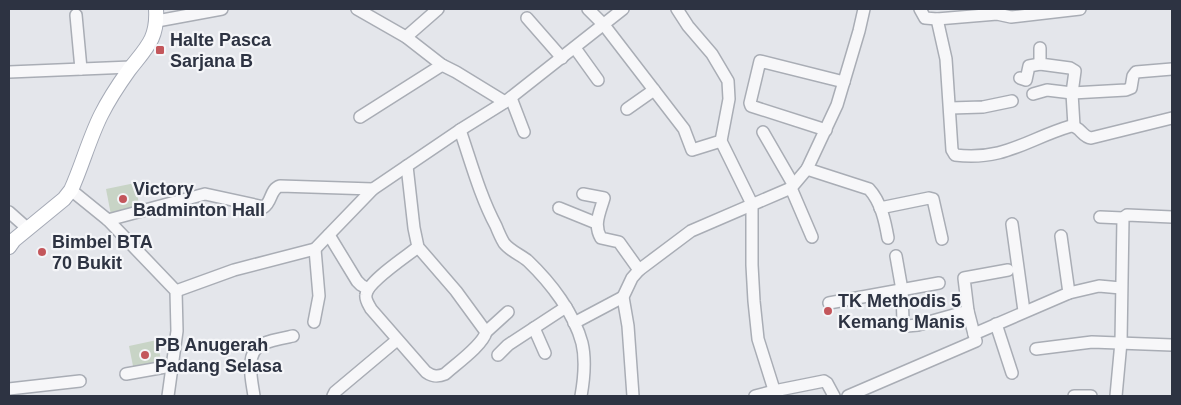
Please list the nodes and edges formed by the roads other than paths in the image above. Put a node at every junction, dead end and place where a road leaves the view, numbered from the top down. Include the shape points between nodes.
1 (222, 9) edge
2 (359, 9) edge
3 (438, 9) edge
4 (588, 9) edge
5 (623, 9) edge
6 (677, 9) edge
7 (864, 9) edge
8 (920, 9) edge
9 (1080, 9) edge
10 (998, 12) edge
11 (156, 15) edge
12 (76, 16) dead end
13 (527, 18) dead end
14 (937, 19) junction
15 (604, 25) junction
16 (406, 37) junction
17 (575, 48) junction
18 (1040, 48) dead end
19 (562, 58) junction
20 (1040, 64) junction
21 (442, 66) junction
22 (131, 67) junction
23 (81, 68) junction
24 (1172, 69) edge
25 (9, 72) edge
26 (1020, 78) dead end
27 (598, 80) dead end
28 (844, 82) junction
29 (654, 90) junction
30 (1072, 93) junction
31 (1033, 94) dead end
32 (508, 100) junction
33 (1012, 101) dead end
34 (950, 108) junction
35 (627, 109) dead end
36 (360, 117) dead end
37 (1172, 118) edge
38 (1074, 126) junction
39 (460, 130) junction
40 (826, 130) junction
41 (524, 132) dead end
42 (762, 132) dead end
43 (721, 141) junction
44 (407, 166) junction
45 (807, 169) junction
46 (792, 186) junction
47 (373, 189) junction
48 (71, 190) junction
49 (583, 194) dead end
50 (752, 204) junction
51 (559, 208) dead end
52 (880, 208) junction
53 (9, 212) edge
54 (1100, 217) dead end
55 (1172, 217) edge
56 (1123, 218) junction
57 (108, 220) junction
58 (596, 223) junction
59 (1012, 224) dead end
60 (27, 228) junction
61 (329, 235) junction
62 (1061, 236) dead end
63 (812, 237) dead end
64 (888, 238) dead end
65 (942, 240) dead end
66 (9, 247) edge
67 (418, 247) junction
68 (315, 249) junction
69 (896, 256) dead end
70 (639, 270) junction
71 (1008, 270) dead end
72 (939, 283) dead end
73 (1121, 288) junction
74 (368, 289) junction
75 (902, 290) junction
76 (176, 291) junction
77 (1068, 293) junction
78 (623, 297) junction
79 (829, 302) dead end
80 (566, 307) junction
81 (968, 311) junction
82 (1024, 311) junction
83 (508, 312) dead end
84 (314, 322) dead end
85 (574, 323) junction
86 (996, 324) junction
87 (534, 328) junction
88 (486, 332) junction
89 (974, 334) junction
90 (293, 336) dead end
91 (397, 340) junction
92 (1121, 342) junction
93 (1172, 345) edge
94 (1036, 349) dead end
95 (546, 353) dead end
96 (498, 355) dead end
97 (172, 366) junction
98 (1012, 373) dead end
99 (126, 374) dead end
100 (80, 381) dead end
101 (9, 389) edge
102 (775, 394) edge
103 (168, 396) edge
104 (254, 396) edge
105 (333, 396) edge
106 (581, 396) edge
107 (633, 396) edge
108 (755, 396) edge
109 (834, 396) edge
110 (848, 396) edge
111 (1074, 396) edge
112 (1091, 396) edge
113 (1116, 396) edge

1 - 11 street
2 - 16 street
3 - 16 street
4 - 15 street
5 - 15 street
6 - 43 street via 712,54 728,81 729,99
7 - 28 street
8 - 14 street via 925,18
9 - 10 street via 1011,17
10 - 14 street
11 - 22 main road via 154,33 148,46
12 - 23 street
13 - 19 street
14 - 34 street via 946,59
15 - 17 street
15 - 29 street
16 - 21 street
17 - 19 street
17 - 27 street
18 - 20 street
19 - 32 street
20 - 26 street via 1029,66 1026,80
20 - 30 street via 1075,70
21 - 32 street
21 - 36 street
22 - 23 street
22 - 48 main road via 101,115
23 - 25 street
24 - 30 street via 1136,72 1128,89
28 - 40 street
28 - 40 street via 760,61 751,106
29 - 35 street
29 - 43 street via 684,128 692,150
30 - 31 street via 1047,90
30 - 38 street
32 - 39 street
32 - 41 street
33 - 34 street via 983,107
34 - 38 street via 952,150 957,155 987,156 1009,151
37 - 38 street via 1091,138
39 - 44 street
39 - 80 street via 480,192 505,244 528,261
40 - 45 street
42 - 46 street
43 - 50 street
44 - 47 street
44 - 67 street
45 - 46 street
45 - 52 street via 865,187 874,195
46 - 50 street
46 - 63 street
47 - 57 street via 277,187 264,206 205,194
47 - 61 street
48 - 57 street
48 - 60 main road
49 - 58 street via 604,198
50 - 70 street via 690,231
50 - 102 street via 751,241 758,339
51 - 58 street
52 - 64 street
52 - 65 street via 932,198
53 - 60 street
54 - 56 street
55 - 56 street via 1127,215
56 - 73 street
57 - 76 street
58 - 70 street via 602,238 619,242
59 - 82 street
60 - 66 main road
61 - 68 street
61 - 74 street via 357,281
62 - 77 street
67 - 74 street
67 - 88 street
68 - 76 street via 234,270
68 - 84 street via 318,296
69 - 75 street
70 - 78 street
71 - 81 street via 964,278
72 - 75 street
73 - 77 street via 1099,286
73 - 92 street
74 - 91 street via 366,299 371,309
75 - 79 street
75 - 81 street via 903,322 907,326
76 - 97 street
77 - 82 street
78 - 85 street
78 - 107 street
80 - 85 street
80 - 87 street
81 - 89 street
82 - 86 street
83 - 88 street
85 - 106 street via 582,344 584,371
86 - 89 street
86 - 98 street
87 - 95 street
87 - 96 street
88 - 91 street via 474,348 440,376 426,372
89 - 110 street via 976,342
90 - 104 street via 260,344 254,351 250,366
91 - 105 street
92 - 93 street
92 - 94 street
92 - 113 street
97 - 99 street
97 - 103 street
100 - 101 street
102 - 108 street
102 - 109 street via 824,381
111 - 112 street

